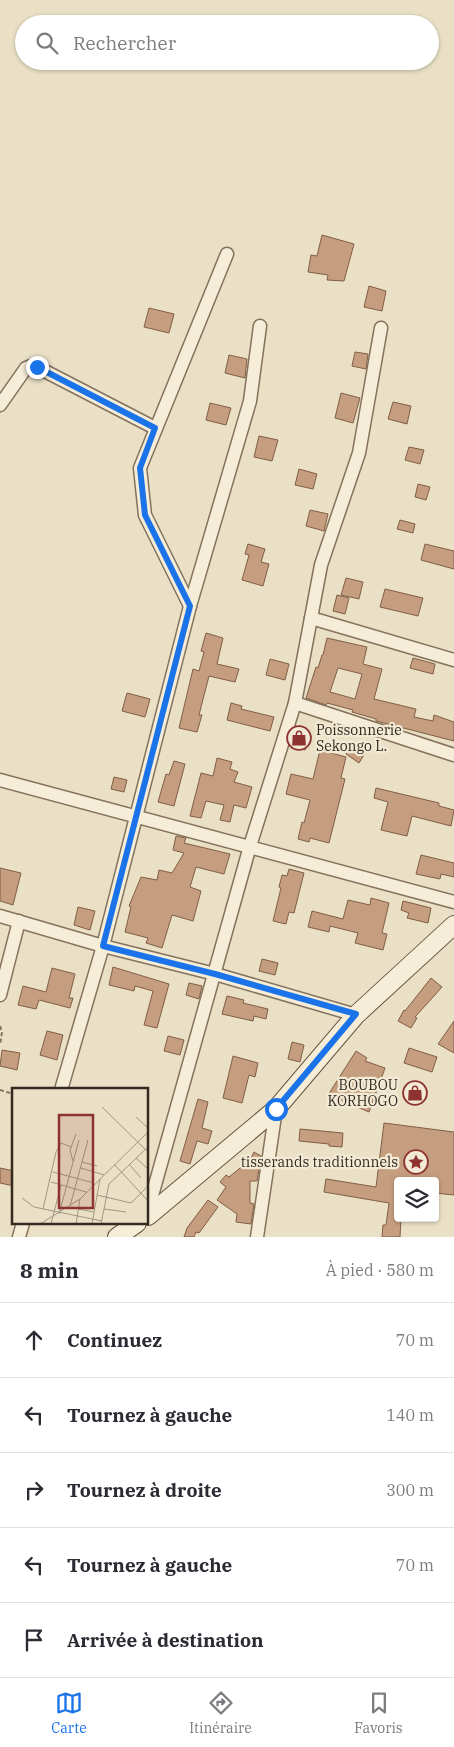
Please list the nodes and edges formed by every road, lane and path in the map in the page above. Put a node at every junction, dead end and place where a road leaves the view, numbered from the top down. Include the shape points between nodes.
1 (227, 254) dead end
2 (260, 326) dead end
3 (381, 328) dead end
4 (0, 405) edge
5 (155, 428) junction
6 (190, 606) junction
7 (311, 618) junction
8 (454, 660) edge
9 (295, 703) junction
10 (454, 755) edge
11 (0, 780) edge
12 (136, 817) junction
13 (250, 846) junction
14 (454, 902) edge
15 (0, 916) edge
16 (19, 921) junction
17 (454, 925) edge
18 (103, 946) junction
19 (215, 974) junction
20 (0, 995) edge
21 (356, 1014) junction
22 (0, 1026) edge
23 (0, 1045) edge
24 (62, 1088) edge
25 (0, 1090) edge
26 (12, 1094) edge
27 (276, 1109) junction
28 (149, 1206) edge
29 (149, 1215) edge
30 (23, 1224) edge
31 (136, 1224) edge
32 (19, 1237) edge
33 (117, 1237) edge
34 (257, 1237) edge

1 - 5 street
2 - 6 street via 250,401
3 - 7 street via 359,453 320,565
4 - 5 street via 26,368 31,366
5 - 6 street via 140,468 145,515
6 - 12 street
7 - 8 street
7 - 9 street
9 - 10 street
9 - 13 street
11 - 12 street
12 - 13 street
12 - 18 street
13 - 14 street
13 - 19 street
15 - 16 street
16 - 18 street
16 - 20 street
17 - 21 street
18 - 19 street
18 - 24 street
19 - 21 street
19 - 28 street
21 - 27 street
22 - 23 path
25 - 26 path
27 - 29 street
27 - 34 street
30 - 32 street
31 - 33 street

